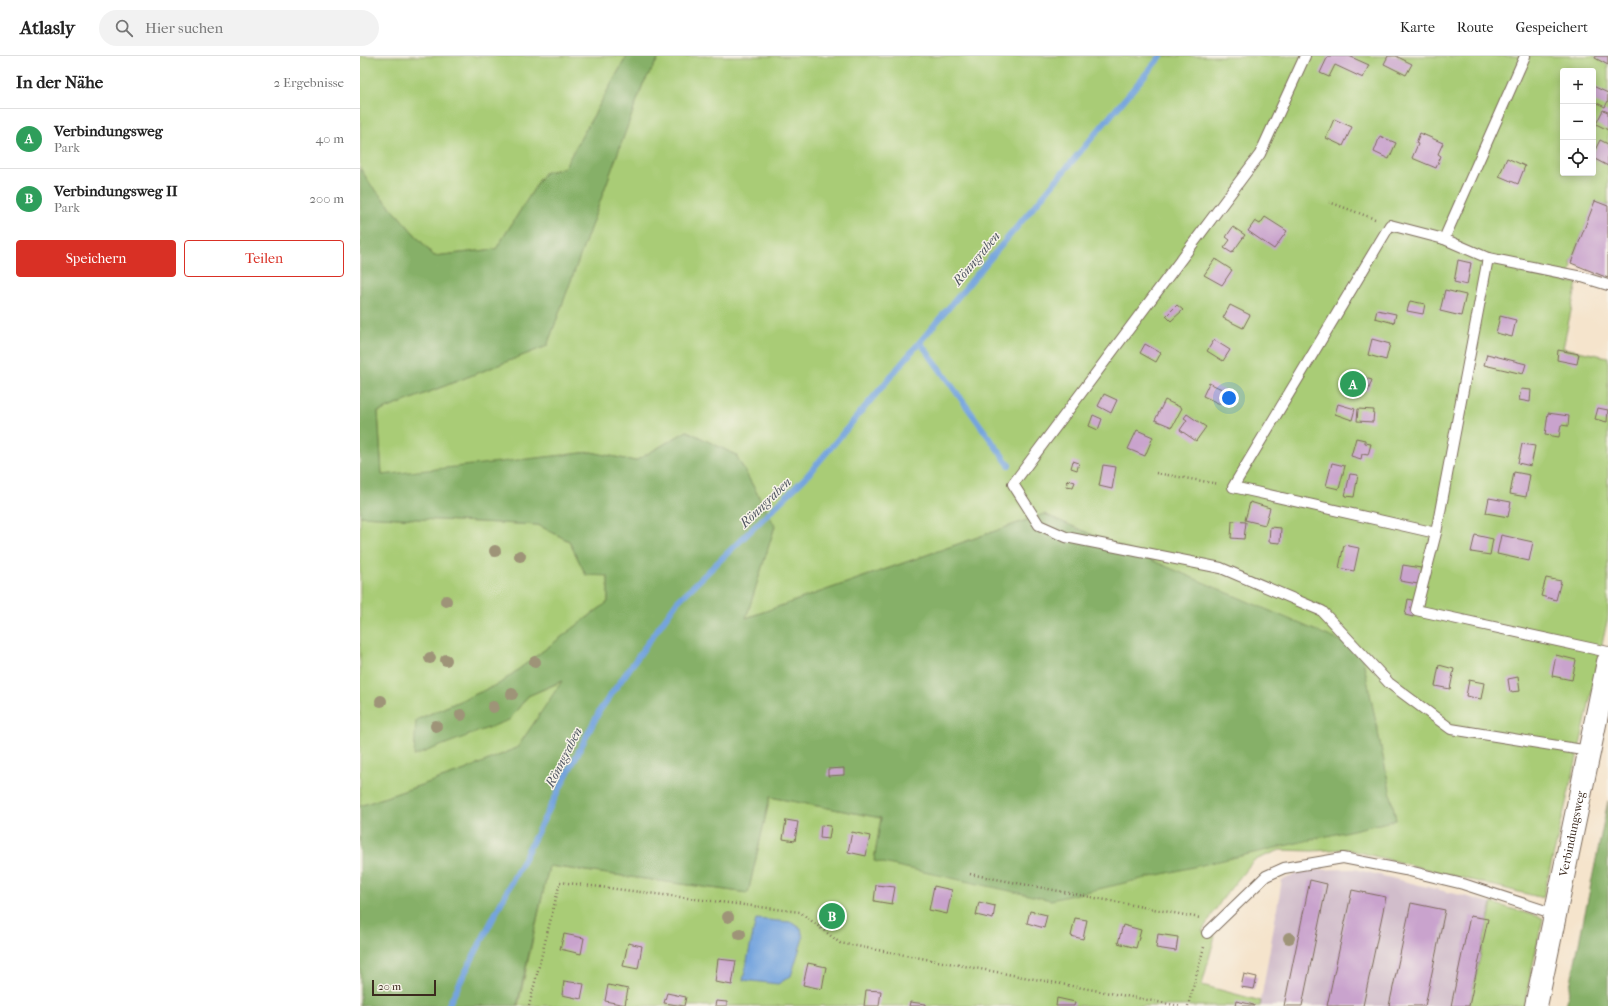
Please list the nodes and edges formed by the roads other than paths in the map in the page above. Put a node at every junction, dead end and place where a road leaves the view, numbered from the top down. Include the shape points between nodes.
1 (1305, 56) edge
2 (1525, 56) edge
3 (1444, 239) junction
4 (1488, 258) junction
5 (1608, 285) edge
6 (1436, 533) junction
7 (1608, 652) edge
8 (1608, 662) edge
9 (1589, 751) junction
10 (1556, 914) junction
11 (1207, 933) road end
12 (1536, 1006) edge

1 - 9 lane via 1260,154 1013,484 1039,525 1066,537 1221,568 1322,611 1389,683 1451,729
2 - 3 lane
3 - 4 lane
3 - 6 lane via 1390,225 1233,487
4 - 5 lane via 1582,277
4 - 6 lane
6 - 7 lane via 1416,610
8 - 9 main road, Verbindungsweg
9 - 10 main road, Verbindungsweg
10 - 11 lane via 1463,884 1342,858 1284,868 1266,876
10 - 12 main road, Verbindungsweg

